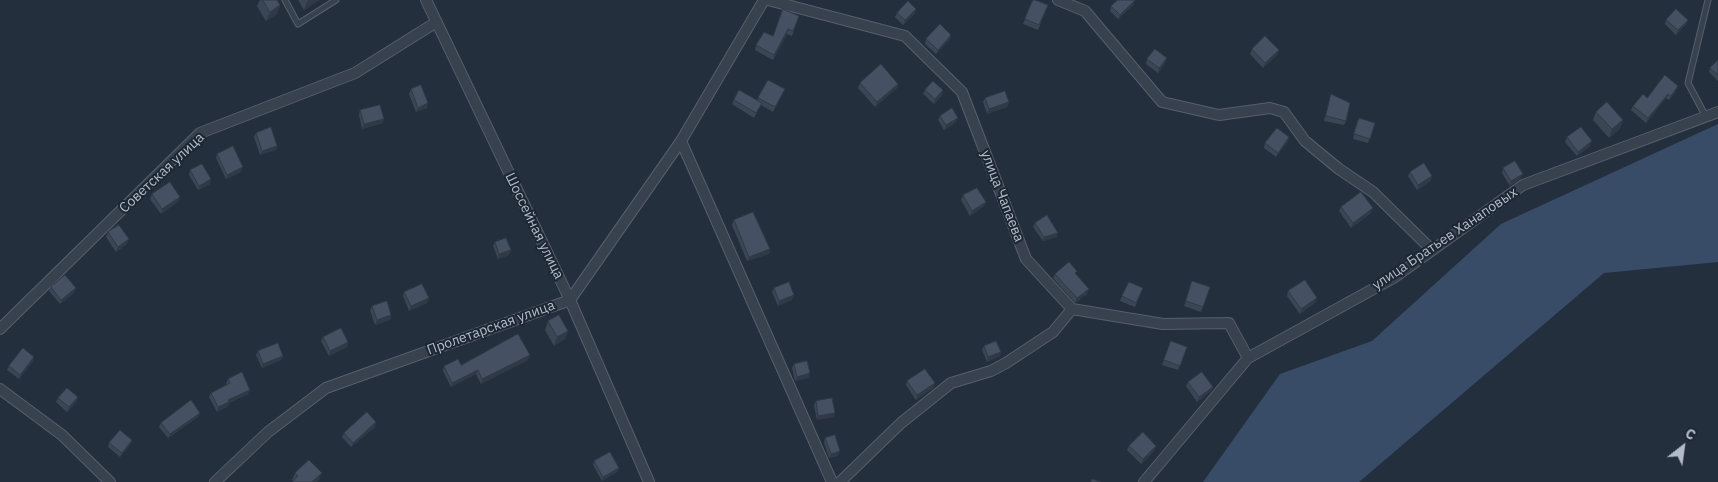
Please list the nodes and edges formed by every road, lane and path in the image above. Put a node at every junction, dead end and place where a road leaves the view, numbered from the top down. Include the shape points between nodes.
1 (285, 0) edge
2 (336, 0) edge
3 (426, 0) edge
4 (764, 0) edge
5 (768, 0) edge
6 (1058, 0) edge
7 (1708, 0) edge
8 (435, 23) junction
9 (1718, 112) edge
10 (1705, 115) junction
11 (681, 141) junction
12 (1432, 250) junction
13 (570, 300) junction
14 (1072, 309) junction
15 (0, 329) edge
16 (1248, 358) junction
17 (0, 389) edge
18 (110, 482) edge
19 (215, 482) edge
20 (649, 482) edge
21 (832, 482) edge
22 (840, 482) edge
23 (1144, 482) edge

1 - 2 lane via 298,24
3 - 8 street, Шоссейная улица
4 - 11 street, Пролетарская улица
5 - 14 street, улица Чапаева via 905,36 962,92 1026,260
6 - 12 street via 1085,11 1162,102 1219,115 1270,108 1284,112 1306,142 1373,192
7 - 10 lane via 1688,83
8 - 13 street, Шоссейная улица
8 - 15 street, Советская улица via 355,73 200,133
9 - 10 street, улица Братьев Ханаповых
10 - 12 street, улица Братьев Ханаповых via 1523,185
11 - 13 street, Пролетарская улица
11 - 21 street
12 - 16 street, улица Братьев Ханаповых via 1395,276
13 - 19 street, Пролетарская улица via 326,388 268,432
13 - 20 street, Шоссейная улица
14 - 16 street via 1163,324 1229,323
14 - 22 street via 1053,332 1006,364 951,383 889,434
16 - 23 street, улица Братьев Ханаповых
17 - 18 street via 62,436

